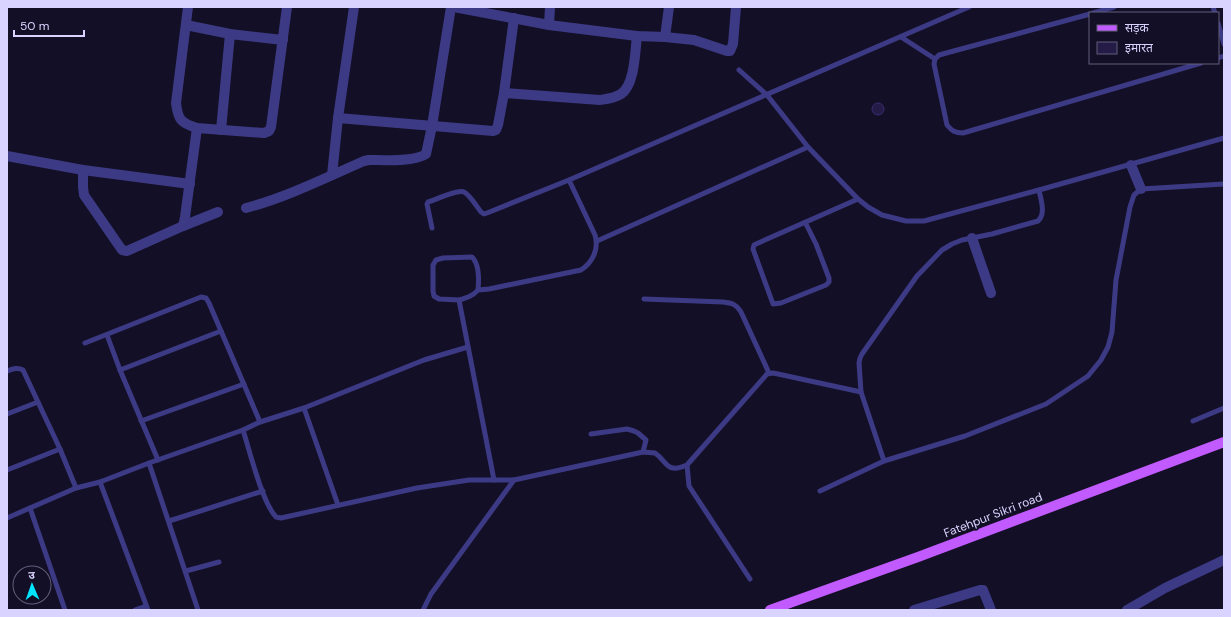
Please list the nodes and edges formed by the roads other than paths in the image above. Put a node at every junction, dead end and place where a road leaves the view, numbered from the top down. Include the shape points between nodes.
1 (188, 7) edge
2 (286, 7) edge
3 (354, 7) edge
4 (451, 7) edge
5 (454, 7) edge
6 (550, 7) edge
7 (669, 7) edge
8 (736, 7) edge
9 (969, 7) edge
10 (1114, 7) edge
11 (1095, 12) edge
12 (1089, 14) edge
13 (514, 18) junction
14 (186, 25) junction
15 (549, 25) junction
16 (1219, 26) edge
17 (230, 34) junction
18 (637, 36) junction
19 (666, 37) junction
20 (901, 37) junction
21 (283, 40) junction
22 (1224, 44) edge
23 (935, 59) junction
24 (1198, 64) edge
25 (740, 70) dead end
26 (504, 93) junction
27 (767, 95) junction
28 (338, 118) junction
29 (432, 126) junction
30 (197, 128) junction
31 (221, 130) junction
32 (1224, 138) edge
33 (808, 147) junction
34 (7, 156) edge
35 (1131, 165) junction
36 (83, 170) junction
37 (332, 175) junction
38 (569, 180) junction
39 (190, 184) junction
40 (1224, 184) edge
41 (1141, 189) junction
42 (1039, 190) junction
43 (858, 199) junction
44 (246, 208) dead end
45 (218, 212) dead end
46 (805, 222) junction
47 (183, 226) junction
48 (432, 228) dead end
49 (972, 238) junction
50 (597, 241) junction
51 (478, 290) junction
52 (991, 293) dead end
53 (644, 299) dead end
54 (458, 300) junction
55 (221, 331) junction
56 (107, 335) junction
57 (85, 343) dead end
58 (468, 347) junction
59 (120, 370) junction
60 (7, 371) edge
61 (769, 373) junction
62 (244, 384) junction
63 (861, 392) junction
64 (38, 402) junction
65 (304, 408) junction
66 (1224, 408) edge
67 (7, 414) edge
68 (142, 421) junction
69 (1193, 421) dead end
70 (260, 422) junction
71 (243, 430) junction
72 (591, 434) dead end
73 (1224, 442) edge
74 (60, 449) junction
75 (643, 452) junction
76 (158, 460) junction
77 (884, 461) junction
78 (149, 463) junction
79 (687, 464) junction
80 (7, 470) edge
81 (494, 480) junction
82 (514, 480) junction
83 (100, 482) junction
84 (76, 488) junction
85 (263, 491) junction
86 (820, 491) dead end
87 (338, 505) junction
88 (30, 508) junction
89 (7, 518) edge
90 (169, 521) junction
91 (1224, 560) edge
92 (219, 562) dead end
93 (186, 571) junction
94 (750, 579) dead end
95 (147, 608) edge
96 (65, 610) edge
97 (135, 610) edge
98 (198, 610) edge
99 (422, 610) edge
100 (770, 610) edge
101 (914, 610) edge
102 (991, 610) edge
103 (1127, 610) edge

1 - 14 street
2 - 21 street
3 - 28 street
4 - 29 street
5 - 13 street
6 - 15 street
7 - 19 street
8 - 19 street via 733,44 730,51 694,40
9 - 20 lane
10 - 11 lane
12 - 23 lane
13 - 15 street
13 - 26 street
14 - 17 street
14 - 30 street via 176,103 182,121
15 - 18 street
16 - 22 lane
17 - 21 street
17 - 31 street
18 - 19 street
18 - 26 street via 628,87 610,99
20 - 23 lane
20 - 27 lane
21 - 31 street via 269,131
23 - 24 lane via 947,125 956,133
25 - 27 lane
26 - 29 street via 496,130
27 - 33 lane
27 - 38 lane
28 - 29 street
28 - 37 street
29 - 37 street via 426,154 422,157 369,160
30 - 31 street
30 - 39 street
32 - 35 lane
33 - 43 lane
33 - 50 lane
34 - 36 street
35 - 41 street
35 - 42 lane
36 - 39 street
36 - 47 street via 84,196 122,250 127,251
37 - 44 street via 299,190
38 - 48 lane via 484,214 464,192 428,202
38 - 50 lane
39 - 47 street
40 - 41 lane
41 - 77 lane via 1134,195 1130,206 1116,280 1112,332 1108,348 1088,376 1046,404 965,436
42 - 43 lane via 916,222 882,215
42 - 49 lane via 1043,213 1038,221
43 - 46 lane
45 - 47 street
46 - 46 lane via 754,246 773,304 829,282
49 - 52 street
49 - 63 lane via 942,250 918,276 890,314 860,358
50 - 51 lane via 592,259 581,270
51 - 54 lane
51 - 54 lane via 479,281 472,257 436,260 432,265 434,296 439,300
53 - 61 lane via 723,302 735,305 741,312
54 - 58 lane
55 - 56 lane via 209,303 206,298 201,297
55 - 59 lane
55 - 62 lane
56 - 57 lane
56 - 59 lane
58 - 65 lane via 424,360
58 - 81 lane
59 - 68 lane
60 - 64 lane via 15,368 23,370
61 - 63 lane
61 - 79 lane
62 - 68 lane
62 - 70 lane
63 - 77 lane
64 - 67 lane
64 - 74 lane
65 - 70 lane
65 - 87 lane
66 - 69 lane
68 - 76 lane
70 - 71 lane
71 - 76 lane
71 - 85 lane
72 - 75 lane via 628,429 634,431 646,440
73 - 100 main road, Fatehpur Sikri road
74 - 80 lane
74 - 84 lane
75 - 79 lane via 655,453 667,466 680,468
75 - 82 lane
76 - 78 lane
77 - 86 lane
78 - 83 lane
78 - 90 lane
79 - 94 lane via 688,486
81 - 82 lane
81 - 87 lane via 469,480 417,488
82 - 99 lane
83 - 84 lane
83 - 95 lane
84 - 88 lane
85 - 87 lane via 273,514 281,518
85 - 90 lane
88 - 89 lane
88 - 96 lane
90 - 93 lane
91 - 103 street via 1165,588
92 - 93 lane
93 - 98 lane
95 - 97 lane
101 - 102 street via 980,590 984,593

